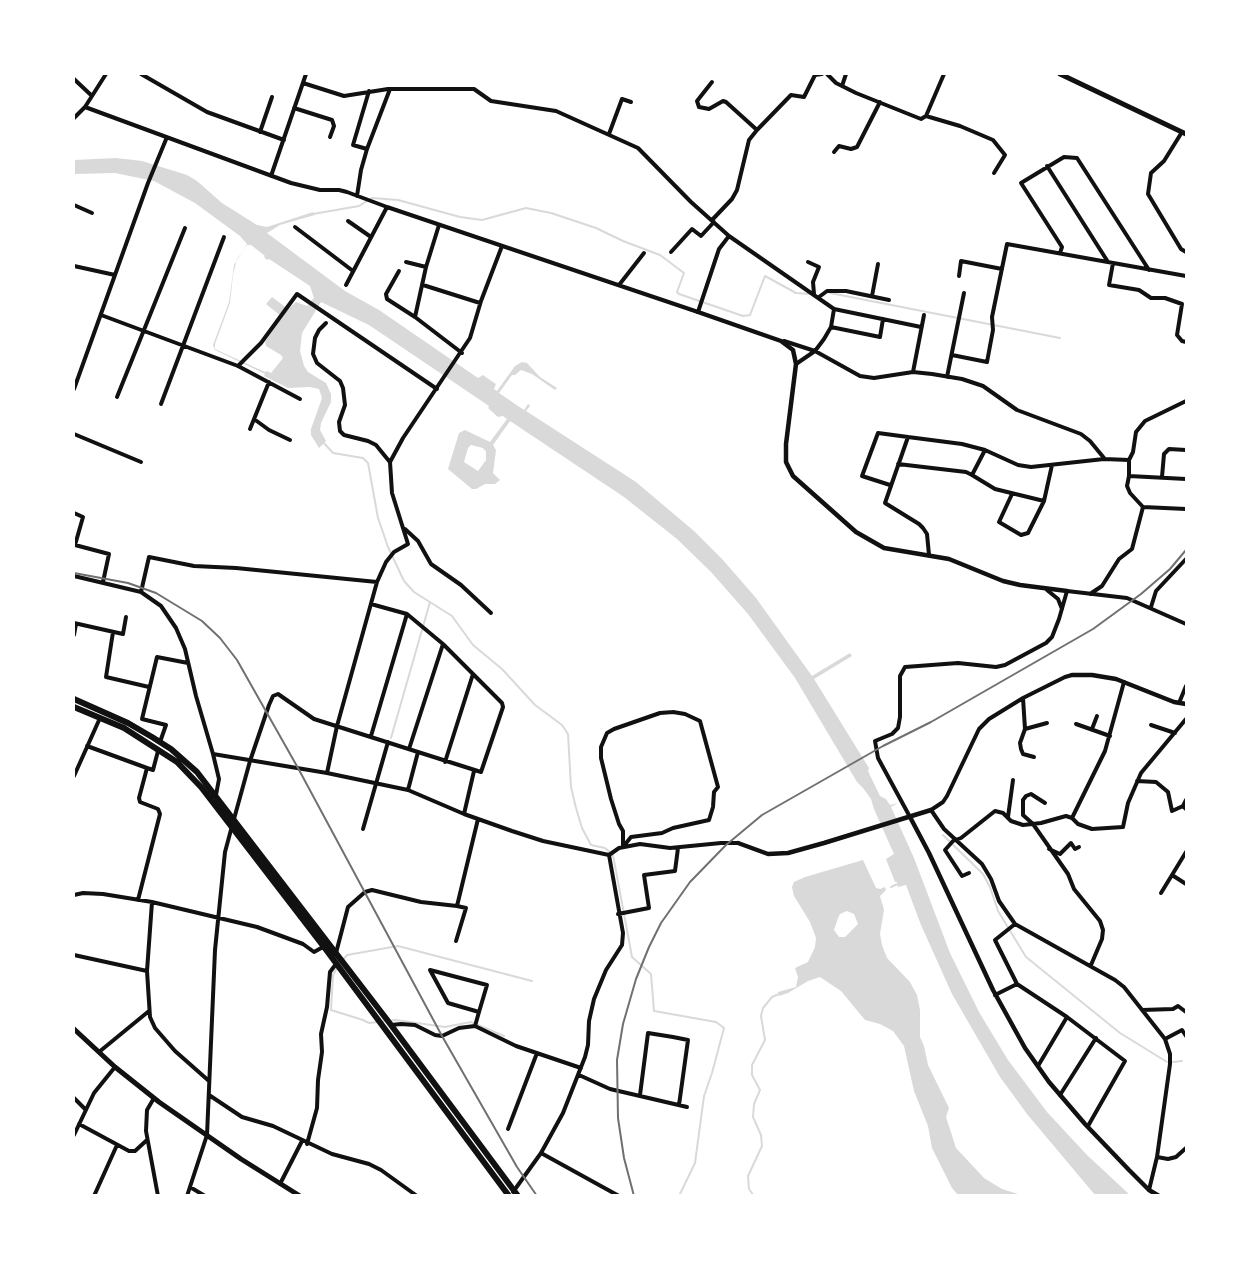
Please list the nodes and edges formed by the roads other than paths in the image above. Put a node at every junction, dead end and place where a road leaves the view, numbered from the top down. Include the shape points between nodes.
1 (106, 74) edge
2 (141, 74) edge
3 (306, 74) edge
4 (822, 74) edge
5 (827, 74) edge
6 (846, 74) edge
7 (944, 74) edge
8 (1060, 74) edge
9 (74, 79) edge
10 (712, 82) dead end
11 (303, 83) junction
12 (842, 86) junction
13 (390, 89) junction
14 (369, 92) junction
15 (92, 96) junction
16 (272, 97) dead end
17 (631, 102) dead end
18 (880, 102) junction
19 (85, 107) junction
20 (294, 108) junction
21 (926, 116) junction
22 (74, 118) edge
23 (757, 130) junction
24 (260, 132) junction
25 (1184, 133) edge
26 (609, 134) junction
27 (167, 137) junction
28 (330, 137) dead end
29 (284, 140) junction
30 (367, 149) junction
31 (834, 152) dead end
32 (1047, 166) junction
33 (994, 173) dead end
34 (271, 176) junction
35 (357, 196) junction
36 (387, 207) junction
37 (74, 208) edge
38 (92, 213) dead end
39 (348, 221) dead end
40 (713, 221) junction
41 (439, 225) junction
42 (295, 227) dead end
43 (184, 228) dead end
44 (729, 236) junction
45 (224, 237) dead end
46 (371, 237) junction
47 (502, 246) junction
48 (671, 252) dead end
49 (1186, 252) edge
50 (644, 253) dead end
51 (1060, 254) junction
52 (406, 262) dead end
53 (808, 262) dead end
54 (1111, 263) junction
55 (878, 264) dead end
56 (74, 266) edge
57 (426, 267) junction
58 (1002, 269) junction
59 (1149, 270) junction
60 (353, 271) junction
61 (399, 271) dead end
62 (115, 275) junction
63 (959, 276) dead end
64 (1186, 276) edge
65 (346, 285) dead end
66 (423, 285) junction
67 (619, 285) junction
68 (964, 293) dead end
69 (817, 296) junction
70 (872, 296) junction
71 (889, 300) dead end
72 (480, 303) junction
73 (834, 309) junction
74 (698, 312) junction
75 (101, 315) junction
76 (924, 315) dead end
77 (415, 317) junction
78 (883, 319) junction
79 (326, 323) dead end
80 (831, 327) junction
81 (921, 327) junction
82 (144, 331) junction
83 (781, 341) junction
84 (1186, 342) edge
85 (183, 345) junction
86 (815, 351) junction
87 (462, 353) junction
88 (952, 356) junction
89 (796, 364) junction
90 (239, 366) junction
91 (913, 372) junction
92 (947, 377) junction
93 (269, 382) junction
94 (74, 386) edge
95 (437, 388) junction
96 (117, 397) dead end
97 (300, 399) dead end
98 (1186, 401) edge
99 (161, 404) dead end
100 (254, 419) junction
101 (250, 429) dead end
102 (74, 434) edge
103 (908, 437) junction
104 (290, 440) dead end
105 (986, 450) junction
106 (1186, 450) edge
107 (1104, 459) junction
108 (1129, 460) junction
109 (141, 462) dead end
110 (390, 462) junction
111 (898, 464) junction
112 (1052, 465) junction
113 (972, 475) junction
114 (1129, 476) junction
115 (1162, 477) junction
116 (1186, 479) edge
117 (890, 485) junction
118 (1012, 494) junction
119 (1044, 501) junction
120 (1143, 507) junction
121 (1186, 509) edge
122 (74, 513) edge
123 (403, 526) junction
124 (929, 555) junction
125 (1186, 559) edge
126 (74, 576) edge
127 (103, 582) junction
128 (377, 582) junction
129 (1044, 588) junction
130 (1067, 591) junction
131 (141, 592) junction
132 (1089, 594) junction
133 (370, 604) junction
134 (1151, 607) junction
135 (1062, 609) junction
136 (491, 612) dead end
137 (407, 614) junction
138 (126, 617) dead end
139 (75, 624) edge
140 (1186, 624) edge
141 (113, 632) junction
142 (74, 635) edge
143 (443, 644) junction
144 (188, 663) junction
145 (473, 674) junction
146 (1072, 675) joint
147 (1124, 682) junction
148 (1186, 686) edge
149 (149, 687) junction
150 (1023, 698) junction
151 (74, 699) edge
152 (1179, 703) junction
153 (1186, 704) edge
154 (74, 706) edge
155 (1097, 716) dead end
156 (100, 717) junction
157 (1186, 719) edge
158 (1047, 723) dead end
159 (1076, 724) dead end
160 (1150, 725) dead end
161 (337, 726) junction
162 (1025, 729) junction
163 (1092, 729) junction
164 (1175, 733) junction
165 (371, 736) junction
166 (1110, 736) junction
167 (160, 742) junction
168 (388, 742) junction
169 (87, 746) junction
170 (409, 749) junction
171 (159, 750) junction
172 (418, 752) junction
173 (213, 754) junction
174 (1034, 758) dead end
175 (250, 761) junction
176 (445, 762) junction
177 (147, 768) junction
178 (474, 771) junction
179 (327, 773) junction
180 (74, 776) edge
181 (1013, 780) dead end
182 (1137, 781) junction
183 (377, 784) junction
184 (408, 790) junction
185 (216, 795) junction
186 (1186, 800) edge
187 (1045, 803) dead end
188 (1185, 807) edge
189 (931, 810) junction
190 (221, 813) junction
191 (464, 814) junction
192 (908, 818) junction
193 (1008, 818) junction
194 (1072, 818) junction
195 (234, 819) junction
196 (478, 819) junction
197 (1033, 824) junction
198 (232, 827) junction
199 (363, 830) dead end
200 (953, 841) junction
201 (738, 843) joint
202 (1078, 847) dead end
203 (621, 848) junction
204 (678, 848) junction
205 (1049, 849) junction
206 (1186, 852) edge
207 (609, 855) junction
208 (969, 873) dead end
209 (1172, 875) junction
210 (1186, 884) edge
211 (1161, 893) dead end
212 (74, 895) edge
213 (138, 900) junction
214 (152, 902) junction
215 (457, 906) junction
216 (620, 914) junction
217 (218, 917) junction
218 (1013, 926) junction
219 (456, 941) dead end
220 (324, 947) junction
221 (74, 955) edge
222 (336, 955) junction
223 (336, 964) junction
224 (1091, 965) junction
225 (147, 971) junction
226 (1017, 984) junction
227 (995, 995) junction
228 (149, 1010) junction
229 (1142, 1010) junction
230 (479, 1012) junction
231 (1186, 1012) edge
232 (1067, 1017) junction
233 (475, 1024) junction
234 (391, 1025) junction
235 (74, 1029) edge
236 (1186, 1036) edge
237 (1096, 1038) junction
238 (1165, 1039) junction
239 (99, 1053) junction
240 (537, 1053) junction
241 (1038, 1066) junction
242 (115, 1067) junction
243 (581, 1068) junction
244 (579, 1075) junction
245 (209, 1081) junction
246 (209, 1095) junction
247 (640, 1095) junction
248 (1060, 1095) junction
249 (74, 1098) edge
250 (154, 1098) junction
251 (679, 1105) junction
252 (687, 1107) dead end
253 (85, 1109) junction
254 (79, 1124) junction
255 (1088, 1126) junction
256 (508, 1128) dead end
257 (74, 1132) edge
258 (207, 1135) junction
259 (147, 1140) junction
260 (305, 1142) junction
261 (117, 1145) junction
262 (1186, 1148) edge
263 (541, 1153) junction
264 (1157, 1158) junction
265 (280, 1184) junction
266 (190, 1187) junction
267 (1149, 1193) edge
268 (513, 1194) edge
269 (94, 1196) edge
270 (158, 1196) edge
271 (187, 1196) edge
272 (205, 1196) edge
273 (300, 1196) edge
274 (417, 1196) edge
275 (619, 1196) edge
276 (1159, 1196) edge

1 - 15 street
2 - 24 street via 207,112
3 - 11 street
4 - 23 street via 815,75 804,97 791,95
5 - 12 street
6 - 12 street
7 - 21 street
8 - 25 main road
9 - 15 street
10 - 23 street via 699,96 699,107 709,109 726,102
11 - 14 street via 344,96
11 - 20 street
12 - 18 street
13 - 14 street
13 - 26 street via 474,89 491,101 556,111
13 - 30 street
14 - 30 street via 353,145
15 - 19 street
16 - 24 street
17 - 26 street via 622,99
18 - 21 street via 921,119
18 - 31 street via 857,147 839,146
19 - 22 street
19 - 27 street
20 - 28 street via 332,120
20 - 29 street
21 - 33 street via 993,140 1005,154
23 - 40 street via 749,140 737,190
24 - 29 street
25 - 49 street via 1151,173 1148,194
26 - 40 street via 638,148
27 - 34 street
27 - 62 street
29 - 34 street
30 - 35 street
32 - 51 street via 1021,183 1062,247
32 - 54 street
32 - 59 street via 1064,157 1077,158
34 - 35 street
35 - 36 street
36 - 41 street
36 - 46 street
37 - 38 street
39 - 46 street
40 - 44 street
40 - 48 street via 701,236 692,229
41 - 47 street
41 - 57 street
42 - 60 street
43 - 82 street
44 - 69 street
44 - 74 street via 719,249
45 - 85 street
46 - 60 street
47 - 67 street
47 - 72 street
50 - 67 street
51 - 54 street
51 - 58 street via 1007,244
52 - 57 street
53 - 69 street via 819,267 813,282
54 - 59 street
54 - 84 street via 1109,285 1182,304 1177,335
55 - 70 street
56 - 62 street
57 - 66 street
58 - 63 street via 961,261
58 - 88 street via 987,362
59 - 64 street
60 - 65 street
61 - 77 street via 387,299
62 - 75 street
66 - 72 street
66 - 77 street
67 - 74 street
68 - 88 street
69 - 70 street via 827,291
69 - 73 street
70 - 71 street
72 - 87 street
73 - 78 street
73 - 80 street
74 - 83 street
75 - 82 street
75 - 94 street
76 - 81 street
77 - 87 street
78 - 80 street via 880,337
78 - 81 street
79 - 110 street via 315,338 313,354 343,388 345,405 340,431 376,445
80 - 86 street
81 - 91 street
82 - 85 street
82 - 96 street
83 - 86 street
83 - 89 street via 793,350
85 - 90 street
85 - 99 street
86 - 89 street
86 - 91 street via 860,376 874,378
87 - 95 street
88 - 92 street
89 - 124 street via 786,444 786,462 793,476 855,532 877,545
90 - 93 street
90 - 95 street via 297,294
91 - 92 street
92 - 107 street via 984,387 1017,410 1081,434
93 - 97 street
93 - 100 street
95 - 110 street
98 - 108 street via 1145,421 1136,432
100 - 101 street
100 - 104 street
102 - 109 street
103 - 105 street
103 - 111 street
103 - 117 street via 878,433 862,476
105 - 112 street via 1018,465
105 - 113 street
106 - 115 street via 1169,449 1164,454
107 - 108 street
107 - 112 street
108 - 114 street
110 - 123 street via 392,493
111 - 113 street
111 - 117 street
112 - 119 street
113 - 118 street
114 - 115 street
114 - 120 street via 1130,493
115 - 116 street
117 - 124 street via 885,503 923,528
118 - 119 street
118 - 119 street via 999,522 1021,535 1028,533
120 - 121 street
120 - 132 street via 1131,549 1119,558 1102,586
122 - 127 street via 83,517 75,545 109,554
123 - 128 street via 408,544 394,552
123 - 136 street via 418,540 431,564
124 - 129 street via 1003,580
125 - 134 street via 1156,591
126 - 127 street
127 - 131 street
128 - 131 street via 194,566 149,557
128 - 133 street
129 - 130 street
129 - 135 street via 1058,599
130 - 132 street
130 - 135 street
131 - 144 street via 161,606 176,627
132 - 134 street via 1127,598
133 - 137 street
133 - 161 street
134 - 140 street
135 - 192 street via 1046,644 1005,665 958,663 908,666 901,671 898,728 875,741 878,758
137 - 143 street
137 - 165 street
138 - 141 street via 123,634
139 - 141 street
139 - 142 street
141 - 149 street via 106,677
143 - 145 street
143 - 170 street
144 - 149 street via 157,657
144 - 173 street
145 - 176 street
145 - 178 street via 503,707 481,772
146 - 147 street
146 - 150 street
147 - 152 street
147 - 166 street
148 - 152 street
149 - 167 street via 142,719 166,724
150 - 162 street
150 - 189 street via 979,729 947,796
151 - 167 highway
152 - 153 street
154 - 156 highway
155 - 163 street
156 - 169 street
156 - 171 highway
157 - 164 street
158 - 162 street
159 - 163 street
160 - 164 street
161 - 165 street
161 - 175 street via 314,718 283,696 275,695
161 - 179 street
162 - 174 street via 1021,749
163 - 166 street
164 - 182 street
165 - 168 street
166 - 194 street
167 - 185 highway via 197,772
168 - 170 street
168 - 183 street
169 - 177 street
169 - 180 street
170 - 172 street
171 - 177 street via 153,770
171 - 190 highway via 201,787
172 - 176 street
172 - 184 street
173 - 175 street
173 - 185 street via 219,779
175 - 179 street
175 - 195 street
176 - 178 street
177 - 213 street via 140,802 158,809 160,814
178 - 191 street
179 - 183 street
181 - 193 street
182 - 188 street via 1156,782 1168,792 1172,811
182 - 194 street via 1123,827 1092,829
183 - 184 street
183 - 199 street
184 - 191 street
185 - 190 street
185 - 195 highway
186 - 188 street
187 - 197 street via 1031,794 1025,797 1023,814
189 - 192 street
189 - 200 street
190 - 198 highway
191 - 196 street
192 - 201 street via 788,853 768,854
192 - 227 street via 929,853
193 - 197 street via 1019,824
193 - 200 street via 995,811
194 - 197 street
195 - 198 street
195 - 222 highway
196 - 207 street via 543,841
196 - 215 street
197 - 205 street
198 - 217 street via 225,852
198 - 220 highway
200 - 208 street via 945,850 962,876
200 - 218 street via 982,864
201 - 204 street
202 - 205 street via 1075,849 1071,843 1060,854
203 - 203 street via 631,837 709,820 718,788 700,721 666,712 607,733 600,758 623,831
203 - 204 street via 640,844
203 - 207 street
204 - 216 street via 675,871 644,875 649,908
205 - 224 street via 1100,921 1102,939
206 - 209 street
207 - 216 street
209 - 210 street
209 - 211 street
212 - 213 street
213 - 214 street
214 - 217 street
214 - 225 street
215 - 219 street via 466,908
215 - 222 street via 372,890 364,892 348,907
216 - 243 street via 621,945 594,999
217 - 220 street via 257,927 314,952
217 - 245 street
218 - 224 street
218 - 226 street via 995,940
220 - 223 highway
221 - 225 street
222 - 234 highway
223 - 260 street via 330,972 321,1034 317,1108
223 - 268 highway
224 - 229 street via 1124,987
225 - 228 street
226 - 227 street
226 - 232 street
227 - 241 street
228 - 239 street
228 - 245 street via 162,1036
229 - 231 street via 1178,1006
229 - 238 street
230 - 230 street via 487,986 430,970 448,1003
230 - 233 street
232 - 237 street
232 - 241 street
233 - 234 street via 441,1036 415,1025
233 - 240 street
234 - 268 highway
235 - 239 main road
236 - 238 street via 1182,1030
237 - 248 street
237 - 255 street via 1125,1060
238 - 264 street via 1170,1064
239 - 242 main road
240 - 243 street
240 - 256 street
241 - 248 street
242 - 250 main road
242 - 253 street
243 - 244 street
244 - 247 street via 610,1089
244 - 263 street
245 - 246 street
246 - 258 street
246 - 260 street via 242,1117 273,1126
247 - 251 street
247 - 251 street via 648,1033 681,1038 688,1040
248 - 255 street
249 - 253 street
250 - 258 main road
250 - 259 street via 147,1110
251 - 252 street
253 - 254 street
254 - 257 street
254 - 261 street
255 - 267 street
258 - 265 main road
258 - 266 street
259 - 261 street via 135,1151
259 - 270 street
260 - 265 street
260 - 274 street via 369,1164
261 - 269 street
262 - 264 street via 1176,1157
263 - 268 street
263 - 275 street
264 - 267 street
265 - 273 main road
266 - 271 street
266 - 272 street
267 - 276 street

